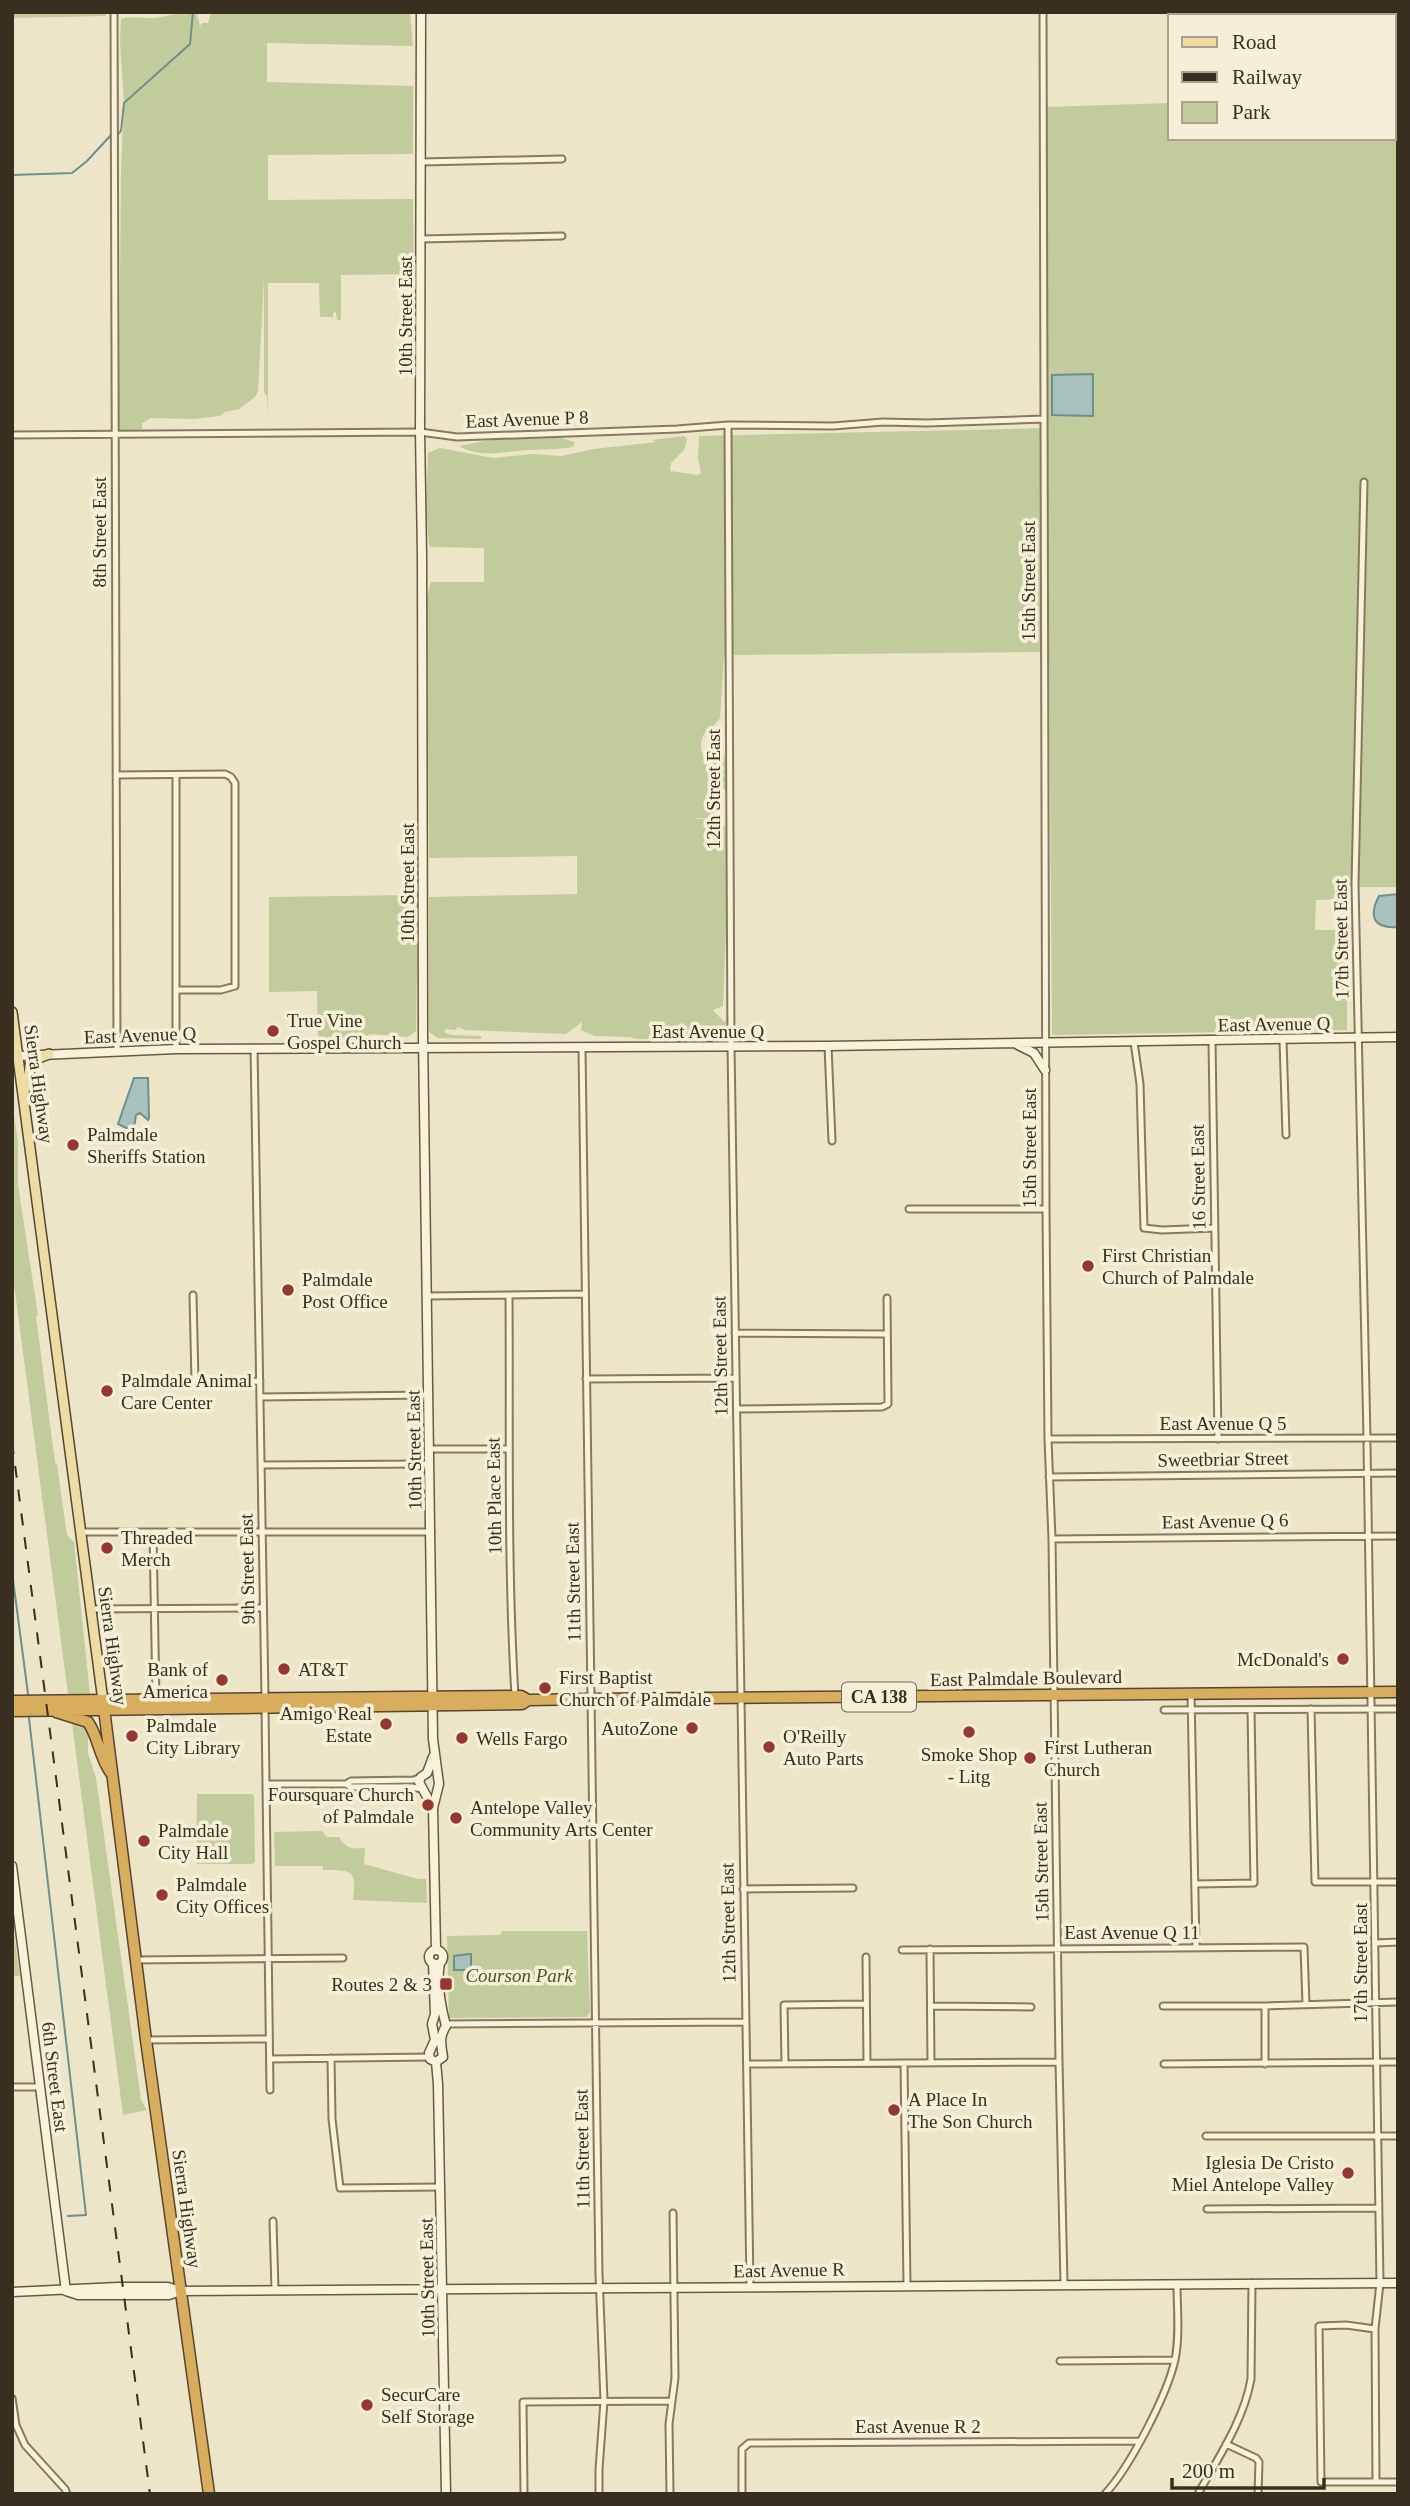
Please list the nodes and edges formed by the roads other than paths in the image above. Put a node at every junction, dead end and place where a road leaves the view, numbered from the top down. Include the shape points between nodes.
1 (114, 12) edge
2 (421, 12) edge
3 (1043, 12) edge
4 (562, 159) dead end
5 (421, 162) junction
6 (562, 236) dead end
7 (421, 239) junction
8 (1044, 419) junction
9 (728, 425) junction
10 (420, 432) junction
11 (115, 434) junction
12 (12, 435) edge
13 (1364, 482) dead end
14 (116, 775) junction
15 (176, 775) junction
16 (177, 990) junction
17 (12, 1012) edge
18 (1398, 1037) edge
19 (1359, 1038) junction
20 (1283, 1040) junction
21 (1212, 1041) junction
22 (1134, 1042) junction
23 (1015, 1043) junction
24 (1044, 1043) junction
25 (731, 1046) junction
26 (828, 1046) junction
27 (423, 1047) junction
28 (254, 1048) junction
29 (582, 1048) junction
30 (176, 1049) junction
31 (117, 1052) junction
32 (49, 1054) junction
33 (18, 1056) junction
34 (1045, 1070) junction
35 (23, 1094) junction
36 (1286, 1135) dead end
37 (832, 1141) dead end
38 (909, 1209) dead end
39 (1046, 1209) junction
40 (1215, 1228) junction
41 (584, 1294) junction
42 (193, 1295) dead end
43 (428, 1296) junction
44 (509, 1296) junction
45 (887, 1298) dead end
46 (735, 1333) junction
47 (886, 1334) junction
48 (736, 1378) junction
49 (586, 1379) junction
50 (260, 1381) junction
51 (195, 1382) junction
52 (181, 1383) dead end
53 (429, 1395) junction
54 (260, 1397) junction
55 (737, 1409) junction
56 (1398, 1438) edge
57 (1218, 1439) junction
58 (1048, 1440) junction
59 (1367, 1441) junction
60 (429, 1449) junction
61 (509, 1449) junction
62 (429, 1464) junction
63 (262, 1465) junction
64 (1398, 1473) edge
65 (1367, 1474) junction
66 (1049, 1477) junction
67 (79, 1532) junction
68 (153, 1532) junction
69 (262, 1532) junction
70 (430, 1532) junction
71 (1367, 1536) junction
72 (1398, 1536) edge
73 (1052, 1539) junction
74 (154, 1608) junction
75 (263, 1608) junction
76 (90, 1609) junction
77 (1398, 1692) edge
78 (1370, 1693) junction
79 (1191, 1694) junction
80 (1054, 1695) junction
81 (515, 1696) junction
82 (591, 1699) junction
83 (741, 1699) junction
84 (156, 1700) junction
85 (528, 1700) junction
86 (12, 1701) edge
87 (433, 1702) junction
88 (265, 1703) junction
89 (104, 1705) junction
90 (1311, 1709) junction
91 (1371, 1709) junction
92 (1398, 1709) edge
93 (53, 1710) junction
94 (1164, 1710) dead end
95 (1192, 1710) junction
96 (1251, 1710) junction
97 (12, 1711) edge
98 (434, 1753) junction
99 (111, 1774) junction
100 (424, 1775) junction
101 (438, 1778) junction
102 (266, 1784) junction
103 (346, 1784) junction
104 (436, 1790) junction
105 (424, 1791) junction
106 (433, 1808) junction
107 (12, 1866) edge
108 (1376, 1882) junction
109 (1398, 1882) edge
110 (1195, 1884) junction
111 (853, 1888) dead end
112 (743, 1889) junction
113 (1376, 1942) junction
114 (1398, 1942) edge
115 (1196, 1947) junction
116 (1058, 1948) junction
117 (930, 1949) junction
118 (902, 1950) dead end
119 (866, 1957) dead end
120 (269, 1958) junction
121 (343, 1958) dead end
122 (136, 1960) junction
123 (1398, 2002) edge
124 (1376, 2003) junction
125 (866, 2004) junction
126 (1306, 2005) junction
127 (931, 2006) junction
128 (1163, 2006) dead end
129 (1265, 2006) junction
130 (1031, 2007) dead end
131 (596, 2022) junction
132 (745, 2022) junction
133 (439, 2024) junction
134 (269, 2039) junction
135 (146, 2040) junction
136 (434, 2055) junction
137 (331, 2058) junction
138 (270, 2059) junction
139 (1059, 2062) junction
140 (1376, 2062) junction
141 (1398, 2062) edge
142 (867, 2063) junction
143 (904, 2063) junction
144 (932, 2063) junction
145 (747, 2064) junction
146 (785, 2064) junction
147 (1164, 2064) dead end
148 (1265, 2064) junction
149 (12, 2087) edge
150 (40, 2087) junction
151 (270, 2090) dead end
152 (1206, 2136) dead end
153 (1377, 2136) junction
154 (1398, 2136) edge
155 (440, 2187) junction
156 (1378, 2208) junction
157 (1207, 2209) dead end
158 (673, 2213) dead end
159 (273, 2221) dead end
160 (1252, 2283) junction
161 (1380, 2283) junction
162 (1398, 2283) edge
163 (1064, 2284) junction
164 (1177, 2284) junction
165 (907, 2285) junction
166 (750, 2286) junction
167 (442, 2287) junction
168 (600, 2287) junction
169 (673, 2287) junction
170 (275, 2290) junction
171 (66, 2291) junction
172 (180, 2291) junction
173 (12, 2292) edge
174 (1375, 2329) junction
175 (1175, 2360) junction
176 (1060, 2361) dead end
177 (12, 2398) edge
178 (604, 2401) junction
179 (673, 2401) junction
180 (1140, 2441) junction
181 (1226, 2444) junction
182 (1376, 2482) junction
183 (1398, 2482) edge
184 (67, 2494) edge
185 (209, 2494) edge
186 (446, 2494) edge
187 (524, 2494) edge
188 (599, 2494) edge
189 (670, 2494) edge
190 (742, 2494) edge
191 (1105, 2494) edge
192 (1198, 2494) edge
193 (1258, 2494) edge

1 - 11 street, 8th Street East
2 - 5 main road, 10th Street East
3 - 8 street, 15th Street East
4 - 5 street
5 - 7 main road, 10th Street East
6 - 7 street
7 - 10 main road, 10th Street East
8 - 9 street, East Avenue P 8
8 - 24 street, 15th Street East
9 - 10 street, East Avenue P 8 via 457,437
9 - 25 street, 12th Street East
10 - 11 street, East Avenue P 8
10 - 27 main road, 10th Street East
11 - 12 street, East Avenue P 8
11 - 14 street, 8th Street East
13 - 19 street, 17th Street East via 1355,884
14 - 15 street
14 - 31 street, 8th Street East
15 - 16 street
15 - 16 street via 225,775 235,783 236,981 230,989
16 - 30 street
17 - 33 main road, Sierra Highway
18 - 19 main road, East Avenue Q
19 - 20 main road, East Avenue Q
19 - 59 street, 17th Street East
20 - 21 main road, East Avenue Q
20 - 36 street
21 - 22 main road, East Avenue Q
21 - 40 street, 16 Street East
22 - 24 main road, East Avenue Q
22 - 40 street via 1140,1084 1144,1228
23 - 24 main road, East Avenue Q
23 - 26 main road, East Avenue Q
23 - 34 main road via 1034,1052
24 - 34 street, 15th Street East
25 - 26 main road, East Avenue Q
25 - 29 main road, East Avenue Q
25 - 46 street, 12th Street East
26 - 37 street
27 - 28 main road, East Avenue Q
27 - 29 main road, East Avenue Q
27 - 43 main road, 10th Street East
28 - 30 main road, East Avenue Q
28 - 50 street, 9th Street East
29 - 41 street, 11th Street East
30 - 31 main road, East Avenue Q
31 - 32 main road, East Avenue Q
32 - 33 main road, East Avenue Q
32 - 35 main road via 32,1062
33 - 35 main road, Sierra Highway
34 - 39 street, 15th Street East
35 - 67 main road, Sierra Highway
38 - 39 street
39 - 58 street, 15th Street East
40 - 57 street, 16 Street East
41 - 44 street
41 - 49 street, 11th Street East
42 - 51 street
43 - 44 street
43 - 53 main road, 10th Street East
44 - 61 street, 10th Place East
45 - 47 street
46 - 47 street
46 - 48 street, 12th Street East
47 - 55 street via 888,1404
48 - 49 street
48 - 55 street, 12th Street East
49 - 82 street, 11th Street East
50 - 51 street
50 - 54 street, 9th Street East
51 - 52 street
53 - 54 street
53 - 60 main road, 10th Street East
54 - 63 street, 9th Street East
55 - 83 street, 12th Street East
56 - 59 street, East Avenue Q 5
57 - 58 street, East Avenue Q 5
57 - 59 street, East Avenue Q 5
58 - 66 street, 15th Street East
59 - 65 street, 17th Street East
60 - 61 street
60 - 62 main road, 10th Street East
61 - 81 street, 10th Place East
62 - 63 street
62 - 70 main road, 10th Street East
63 - 69 street, 9th Street East
64 - 65 street, Sweetbriar Street
65 - 66 street, Sweetbriar Street
65 - 71 street, 17th Street East
66 - 73 street, 15th Street East
67 - 68 street
67 - 76 main road, Sierra Highway
68 - 69 street
68 - 74 street
69 - 70 street
69 - 75 street, 9th Street East
70 - 87 main road, 10th Street East
71 - 72 street, East Avenue Q 6
71 - 73 street, East Avenue Q 6
71 - 78 street, 17th Street East
73 - 80 street, 15th Street East
74 - 75 street
74 - 76 street
74 - 84 street
75 - 88 street, 9th Street East
76 - 89 main road, Sierra Highway
77 - 78 highway, East Palmdale Boulevard / CA 138
78 - 79 highway, East Palmdale Boulevard / CA 138
78 - 91 street, 17th Street East
79 - 80 highway, East Palmdale Boulevard / CA 138
79 - 95 street
80 - 83 highway, East Palmdale Boulevard / CA 138
80 - 116 street, 15th Street East
81 - 85 highway, East Palmdale Boulevard / CA 138
81 - 87 highway, East Palmdale Boulevard / CA 138
82 - 83 highway, East Palmdale Boulevard / CA 138
82 - 85 highway, East Palmdale Boulevard / CA 138
82 - 131 street, 11th Street East
83 - 112 street, 12th Street East
84 - 88 highway, East Palmdale Boulevard / CA 138
84 - 89 highway, East Palmdale Boulevard / CA 138
85 - 87 highway, East Palmdale Boulevard / CA 138 via 522,1704
86 - 89 highway, East Palmdale Boulevard / CA 138
87 - 88 highway, East Palmdale Boulevard / CA 138
87 - 98 main road, 10th Street East
88 - 89 highway, East Palmdale Boulevard / CA 138
88 - 102 street, 9th Street East
89 - 93 highway, East Palmdale Boulevard / CA 138
89 - 99 highway, Sierra Highway
90 - 91 street
90 - 96 street
90 - 108 street via 1315,1882
91 - 92 street
91 - 108 street, 17th Street East
93 - 97 highway, East Palmdale Boulevard / CA 138
93 - 99 highway via 88,1722 101,1761
94 - 95 street
95 - 96 street
95 - 110 street
96 - 110 street via 1254,1883
98 - 100 main road, 10th Street East
98 - 101 main road, 10th Street East
99 - 122 highway, Sierra Highway
100 - 101 main road via 433,1773
100 - 103 street via 414,1780
100 - 105 main road via 419,1782
101 - 104 main road
102 - 103 street
102 - 120 street, 9th Street East
103 - 105 street
104 - 105 main road
104 - 106 main road
105 - 106 main road
106 - 133 main road, 10th Street East via 436,1949 441,1953 436,1963
107 - 150 main road, 6th Street East
108 - 109 street
108 - 113 street, 17th Street East
110 - 115 street
111 - 112 street
112 - 132 street, 12th Street East
113 - 114 street
113 - 124 street, 17th Street East
115 - 116 street, East Avenue Q 11
115 - 126 street, East Avenue Q 11 via 1304,1947
116 - 117 street, East Avenue Q 11
116 - 139 street, 15th Street East
117 - 118 street, East Avenue Q 11
117 - 127 street
119 - 125 street
120 - 121 street
120 - 122 street
120 - 134 street, 9th Street East
122 - 135 highway, Sierra Highway
123 - 124 street
124 - 126 street
124 - 140 street, 17th Street East
125 - 142 street
125 - 146 street via 785,2005
126 - 129 street
127 - 130 street
127 - 144 street
128 - 129 street
129 - 148 street
131 - 132 street
131 - 133 street
131 - 168 street, 11th Street East
132 - 145 street, 12th Street East
133 - 136 main road, 10th Street East
134 - 135 street
134 - 138 street, 9th Street East
135 - 172 highway, Sierra Highway
136 - 137 street
136 - 155 main road, 10th Street East
137 - 138 street
137 - 155 street via 340,2188
138 - 151 street, 9th Street East
139 - 144 street
139 - 163 street, 15th Street East
140 - 141 street
140 - 148 street
140 - 153 street, 17th Street East
142 - 143 street
142 - 146 street
143 - 144 street
143 - 165 street
145 - 146 street
145 - 166 street, 12th Street East
147 - 148 street
149 - 150 street
150 - 171 main road, 6th Street East
152 - 153 street
153 - 154 street
153 - 156 street, 17th Street East
155 - 167 main road, 10th Street East
156 - 157 street
156 - 161 street, 17th Street East
158 - 169 street
159 - 170 street
160 - 161 main road, East Avenue R
160 - 164 main road, East Avenue R
160 - 181 street via 1251,2379
161 - 162 main road, East Avenue R
161 - 174 street, 17th Street East
163 - 164 main road, East Avenue R
163 - 165 main road, East Avenue R
164 - 175 street
165 - 166 main road, East Avenue R
166 - 169 main road, East Avenue R
167 - 168 main road, East Avenue R
167 - 170 main road, East Avenue R
167 - 186 main road, 10th Street East
168 - 169 main road, East Avenue R
168 - 178 street, 11th Street East
169 - 179 street
170 - 172 main road, East Avenue R
171 - 172 main road, East Avenue R via 78,2295 169,2295
171 - 173 main road, East Avenue R
172 - 185 highway, Sierra Highway
174 - 182 street, 17th Street East
174 - 182 street via 1319,2326 1321,2482
175 - 176 street
175 - 180 street
177 - 184 street via 25,2445
178 - 179 street
178 - 187 street via 523,2402
178 - 188 street, 11th Street East
179 - 189 street
180 - 190 street, East Avenue R 2 via 749,2443 742,2449
180 - 191 street
181 - 192 street
181 - 193 street via 1259,2462
182 - 183 street

